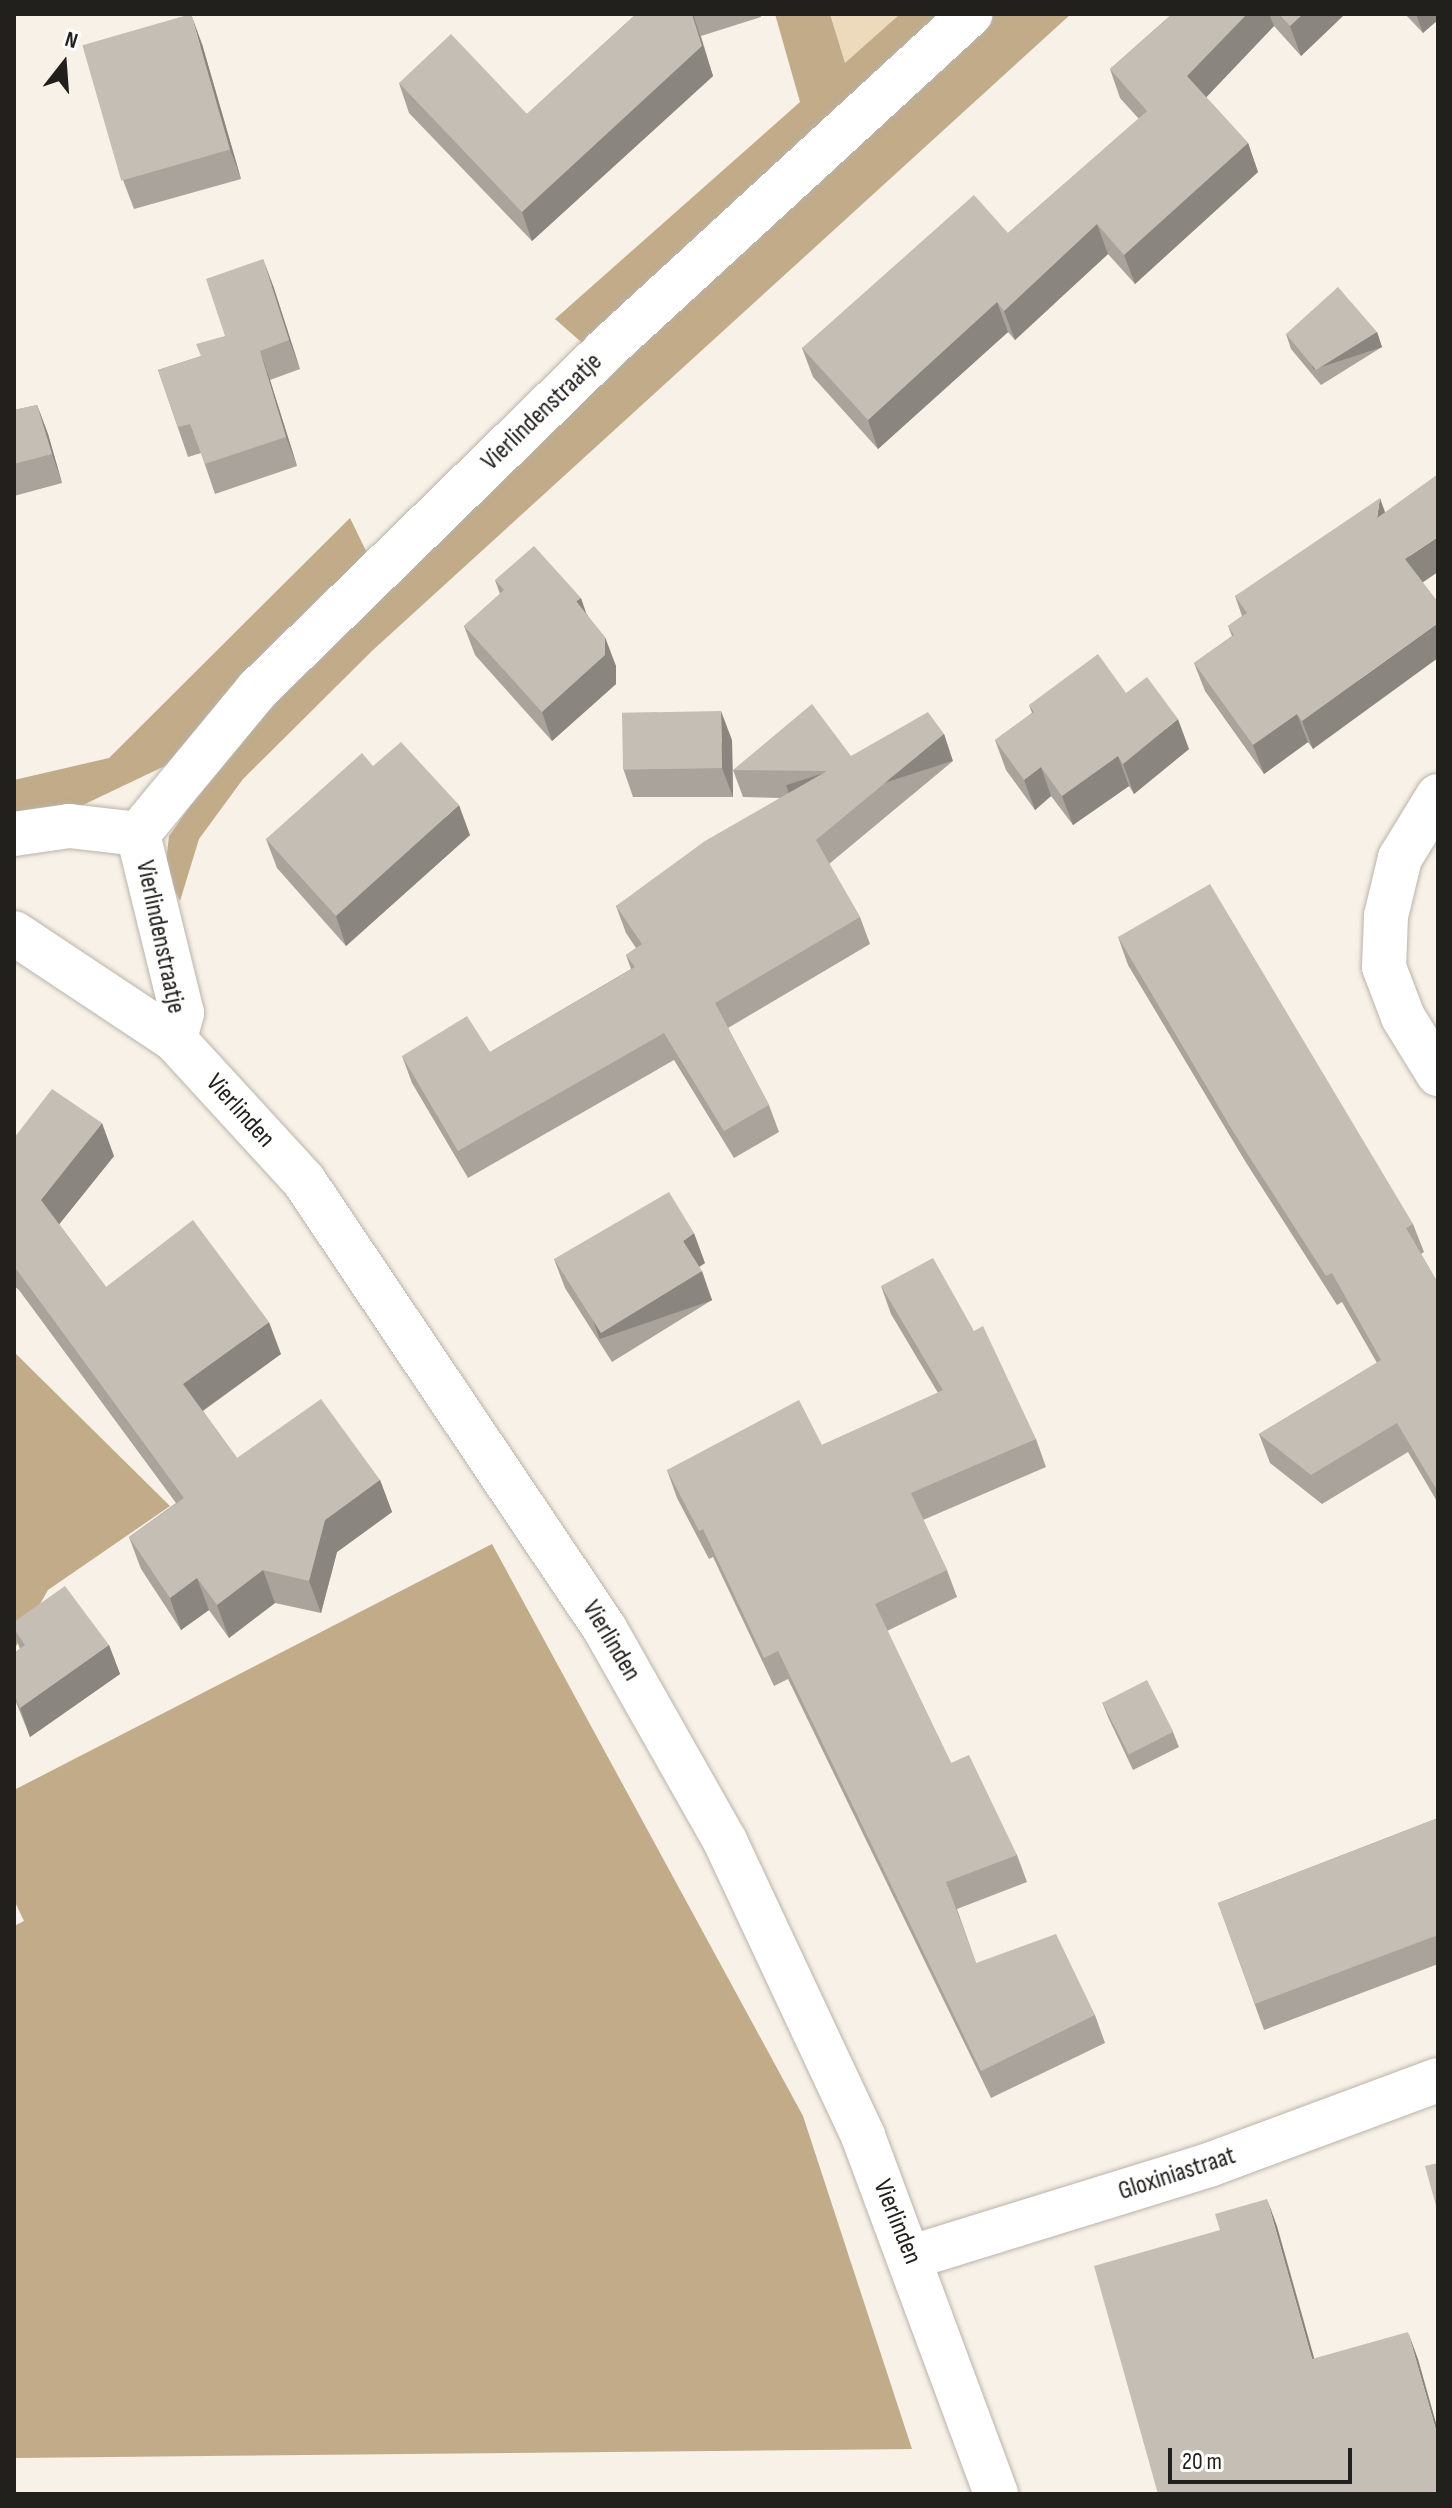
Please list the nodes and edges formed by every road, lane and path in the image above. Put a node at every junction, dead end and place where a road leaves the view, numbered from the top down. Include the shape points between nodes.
1 (971, 14) edge
2 (1438, 796) edge
3 (14, 834) edge
4 (138, 834) junction
5 (14, 933) edge
6 (175, 1040) junction
7 (1438, 1074) edge
8 (1438, 2080) edge
9 (912, 2257) junction
10 (996, 2494) edge

1 - 4 street, Vierlindenstraatje via 604,351 258,689
2 - 7 street via 1400,858 1386,916 1384,967 1403,1017
3 - 4 street, Vierlindenstraatje via 69,826
4 - 6 street, Vierlindenstraatje via 182,1013
5 - 6 street, Vierlinden
6 - 9 street, Vierlinden via 304,1181 605,1629 725,1841 863,2136
8 - 9 street, Gloxiniastraat via 1209,2165
9 - 10 street, Vierlinden

